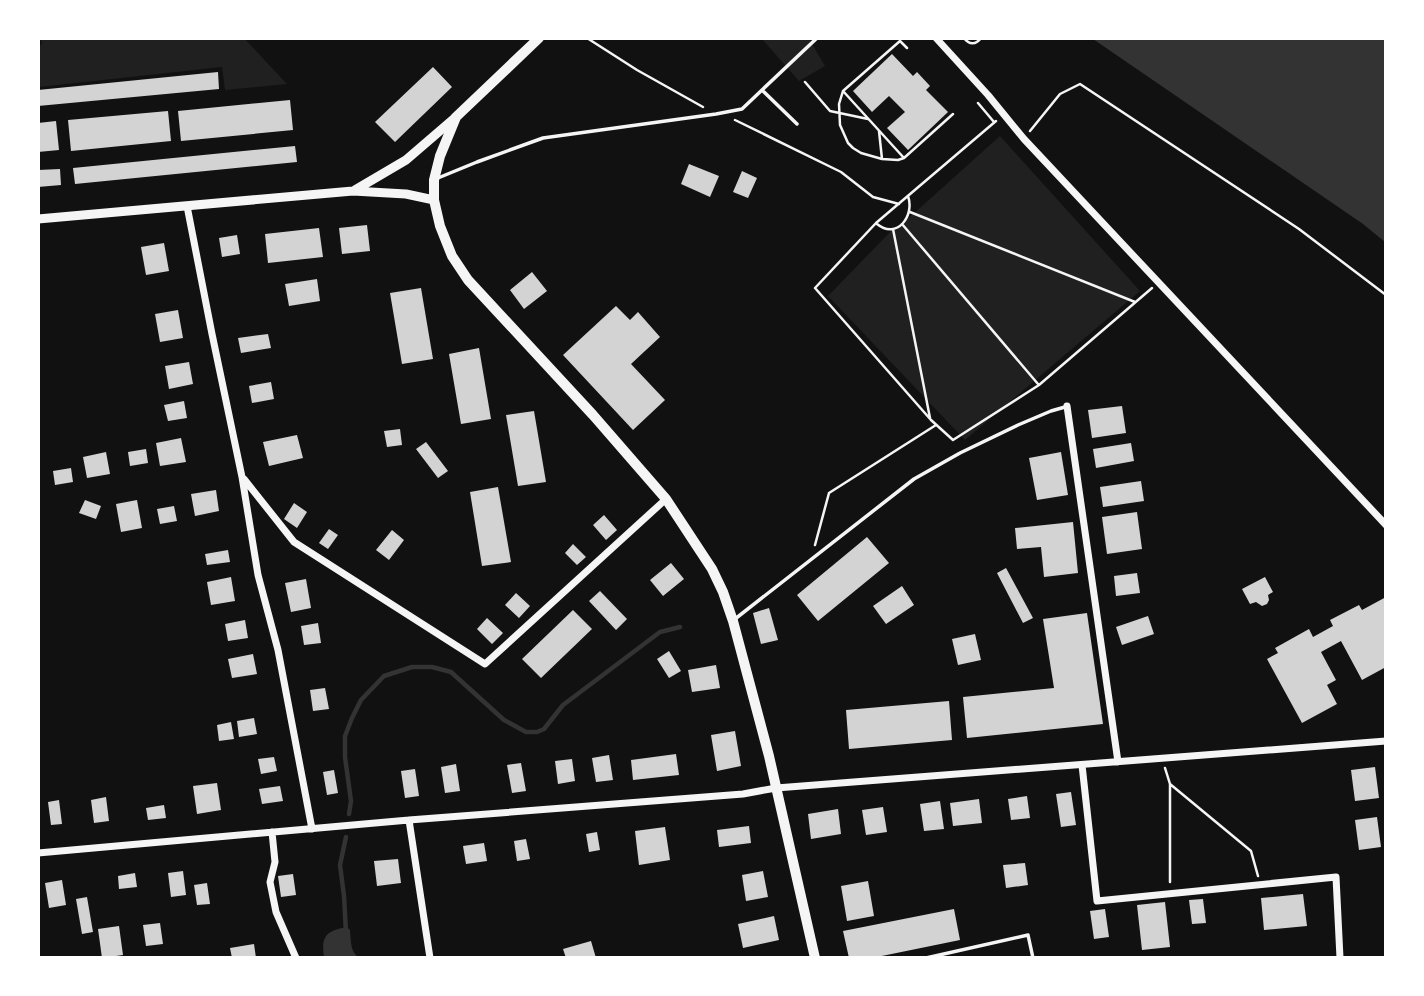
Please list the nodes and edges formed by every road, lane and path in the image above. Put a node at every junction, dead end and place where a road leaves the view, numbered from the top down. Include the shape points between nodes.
1 (539, 38) edge
2 (587, 38) edge
3 (817, 38) edge
4 (936, 38) edge
5 (964, 38) edge
6 (981, 38) edge
7 (907, 48) dead end
8 (805, 82) dead end
9 (762, 90) junction
10 (843, 91) junction
11 (978, 103) dead end
12 (840, 112) junction
13 (716, 114) junction
14 (953, 114) dead end
15 (1004, 114) junction
16 (456, 117) junction
17 (868, 119) junction
18 (994, 122) junction
19 (797, 124) dead end
20 (879, 131) junction
21 (1024, 139) junction
22 (904, 158) junction
23 (882, 159) junction
24 (434, 180) junction
25 (353, 191) junction
26 (908, 196) junction
27 (434, 200) junction
28 (899, 204) junction
29 (187, 206) junction
30 (911, 212) junction
31 (38, 219) edge
32 (876, 223) junction
33 (902, 224) junction
34 (893, 229) junction
35 (1159, 282) junction
36 (1385, 295) edge
37 (1136, 302) junction
38 (1039, 385) junction
39 (1067, 406) joint
40 (931, 420) junction
41 (936, 425) junction
42 (242, 477) junction
43 (666, 499) junction
44 (1385, 524) edge
45 (812, 559) junction
46 (733, 621) junction
47 (1385, 741) edge
48 (1161, 758) junction
49 (1118, 762) junction
50 (1082, 765) junction
51 (1170, 784) junction
52 (776, 788) junction
53 (409, 820) junction
54 (312, 829) junction
55 (272, 832) junction
56 (38, 853) edge
57 (1261, 884) junction
58 (1170, 893) junction
59 (296, 957) edge
60 (430, 957) edge
61 (815, 957) edge
62 (926, 957) edge
63 (1033, 957) edge
64 (1340, 957) edge

1 - 16 main road
2 - 13 path
3 - 9 lane
4 - 15 street
5 - 6 path via 971,43
7 - 10 path via 900,41
8 - 12 path via 830,111
9 - 13 lane via 743,109
9 - 19 lane
10 - 12 path
10 - 17 path
11 - 18 path
12 - 17 path
12 - 23 path via 848,143 861,153
13 - 24 lane via 543,138
13 - 28 path via 740,121 841,172 873,197
14 - 22 path
15 - 18 path
15 - 21 street
16 - 24 main road
16 - 25 street via 406,160
17 - 20 path
18 - 26 path
20 - 22 path
20 - 23 path
21 - 35 street
21 - 36 path via 1060,94 1080,84 1299,229
22 - 23 path
24 - 27 main road
25 - 27 street
25 - 29 street
26 - 28 path
26 - 30 path
27 - 43 main road via 452,257 468,280
28 - 32 path
29 - 31 street
29 - 42 street
30 - 33 path
30 - 37 path
32 - 34 path
32 - 40 path via 815,288
33 - 34 path
33 - 38 path
34 - 40 path
35 - 37 path
35 - 44 street
37 - 38 path
38 - 41 path via 953,440
39 - 45 lane via 1018,425 914,479
39 - 49 street
40 - 41 path
41 - 45 path via 829,493
42 - 43 street via 294,542 485,664
42 - 54 street
43 - 46 main road via 712,569
45 - 46 lane
46 - 52 main road
47 - 48 street
48 - 49 street
48 - 51 path
49 - 50 street
50 - 52 street
50 - 58 street via 1097,901
51 - 57 path via 1251,851
51 - 58 path
52 - 53 street
52 - 61 main road
53 - 54 street
53 - 60 street
54 - 55 street
55 - 56 street
55 - 59 street via 275,862 270,882 276,912
57 - 58 street
57 - 64 street via 1336,877
62 - 63 lane via 1028,935

